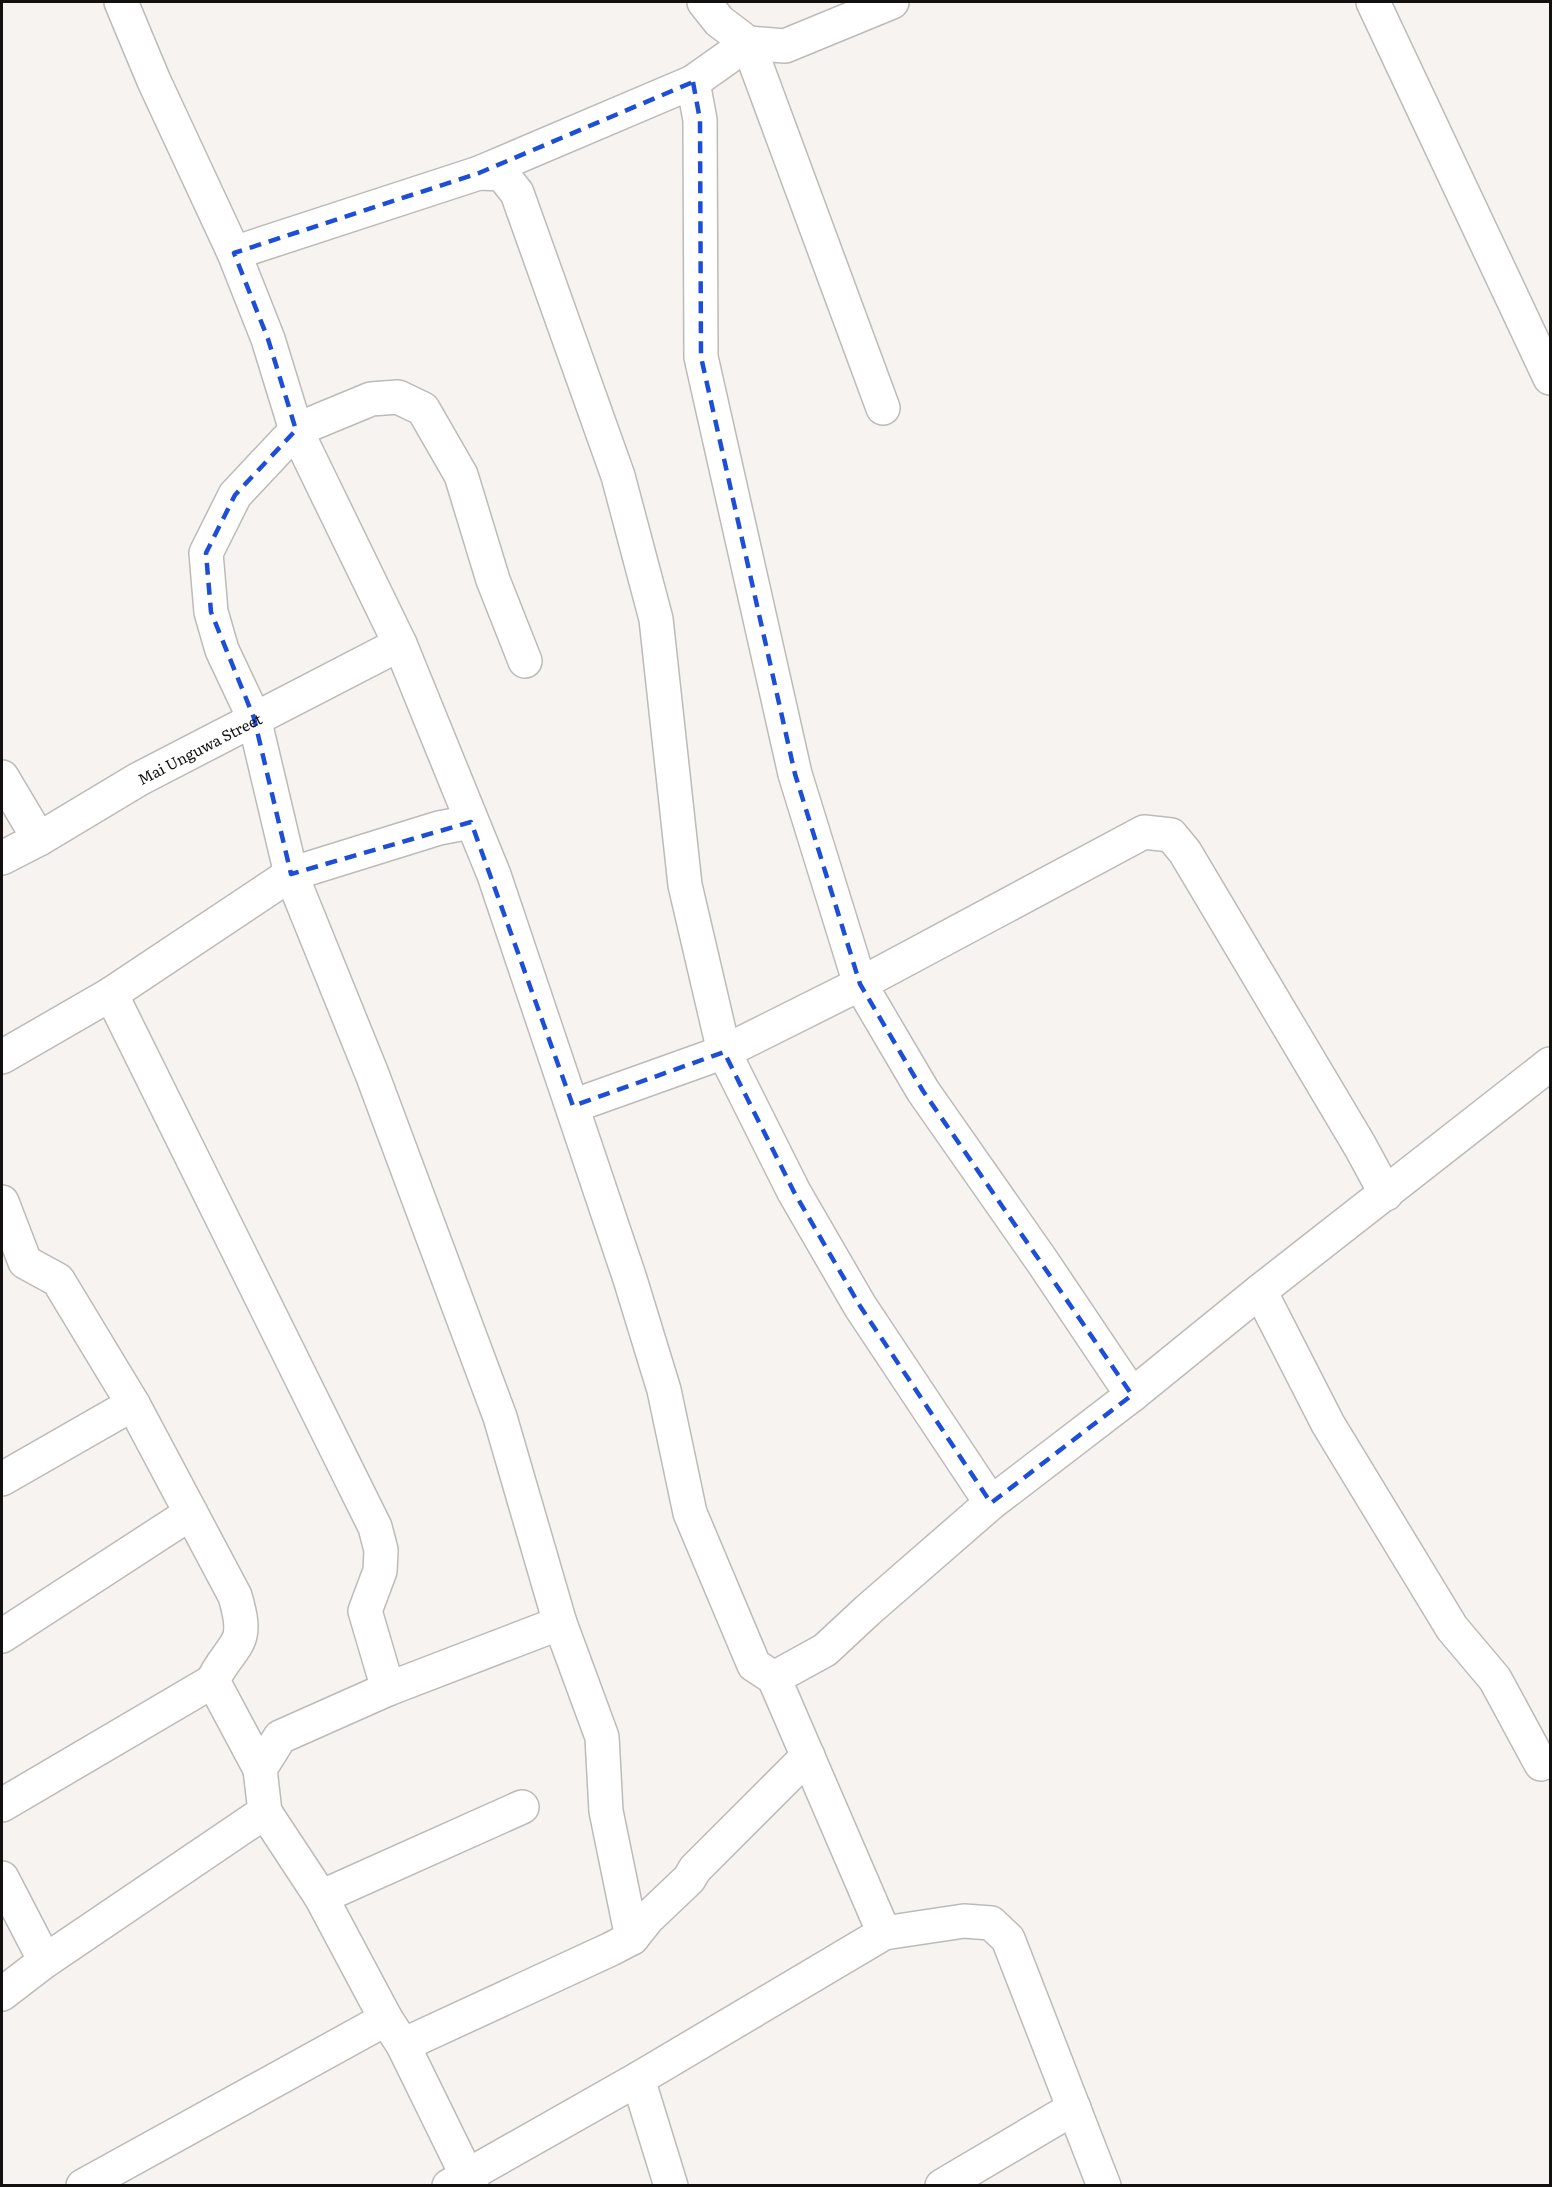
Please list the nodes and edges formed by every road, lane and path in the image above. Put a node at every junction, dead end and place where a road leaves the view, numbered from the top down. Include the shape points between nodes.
1 (121, 2) edge
2 (704, 2) edge
3 (892, 2) edge
4 (1373, 2) edge
5 (748, 43) junction
6 (693, 82) junction
7 (479, 173) junction
8 (234, 253) junction
9 (1551, 378) edge
10 (883, 408) dead end
11 (296, 430) junction
12 (400, 644) junction
13 (525, 661) dead end
14 (254, 718) junction
15 (2, 777) edge
16 (471, 822) junction
17 (39, 839) junction
18 (2, 858) edge
19 (291, 874) junction
20 (860, 984) junction
21 (111, 994) junction
22 (724, 1052) junction
23 (2, 1057) edge
24 (1551, 1064) edge
25 (573, 1106) junction
26 (1386, 1194) junction
27 (2, 1202) edge
28 (13, 1268) edge
29 (1260, 1291) junction
30 (1132, 1395) junction
31 (133, 1404) junction
32 (2, 1479) edge
33 (991, 1503) junction
34 (191, 1513) junction
35 (560, 1623) junction
36 (2, 1636) edge
37 (774, 1678) junction
38 (213, 1681) junction
39 (388, 1689) junction
40 (808, 1756) junction
41 (1541, 1764) dead end
42 (260, 1769) junction
43 (2, 1805) edge
44 (522, 1807) dead end
45 (265, 1812) junction
46 (2, 1878) edge
47 (321, 1897) junction
48 (884, 1933) junction
49 (632, 1938) junction
50 (45, 1961) junction
51 (2, 1994) edge
52 (394, 2032) junction
53 (638, 2079) junction
54 (1074, 2108) junction
55 (463, 2182) edge
56 (83, 2186) edge
57 (671, 2186) edge
58 (942, 2186) edge
59 (1104, 2186) edge

1 - 8 street
2 - 5 street via 719,21
3 - 5 street via 785,46
4 - 9 street
5 - 6 street
5 - 10 street
6 - 7 street
6 - 20 street via 700,120 700,357 795,774
7 - 8 street
7 - 22 street via 502,174 517,193 618,476 656,620 685,885
8 - 11 street via 268,339
11 - 12 street
11 - 13 street via 371,399 398,397 423,409 461,475 493,580
11 - 14 street via 235,495 206,553 214,622 222,650
12 - 14 street, Mai Unguwa Street
12 - 16 street
14 - 17 street, Mai Unguwa Street via 139,779
14 - 19 street
15 - 17 street
16 - 19 street via 439,828
16 - 25 street via 498,886
17 - 18 street, Mai Unguwa Street
19 - 21 street
19 - 35 street via 372,1074 500,1417
20 - 22 street
20 - 26 street via 1144,832 1171,835 1185,852
20 - 30 street via 923,1091
21 - 23 street
21 - 39 street via 375,1527 381,1550 380,1571 365,1611
22 - 25 street
22 - 33 street via 794,1192 860,1306
24 - 26 street
25 - 37 street via 664,1390 690,1513 754,1665
26 - 29 street
27 - 28 street
28 - 31 street via 58,1280
29 - 30 street
29 - 41 street via 1328,1424 1452,1628 1495,1679
30 - 33 street
31 - 32 street
31 - 34 street
33 - 37 street via 825,1650
34 - 36 street
34 - 38 street via 241,1614 239,1641 218,1667
35 - 39 street
35 - 49 street via 602,1737 606,1811
37 - 40 street
38 - 42 street
38 - 43 street
39 - 42 street via 280,1737
40 - 48 street
40 - 49 street
42 - 45 street
44 - 47 street
45 - 47 street
45 - 50 street
46 - 50 street
47 - 52 street
48 - 53 street
48 - 54 street via 964,1921 991,1923 1008,1939
49 - 52 street via 611,1950
50 - 51 street
52 - 55 street
52 - 56 street
53 - 55 street
53 - 57 street
54 - 58 street
54 - 59 street

